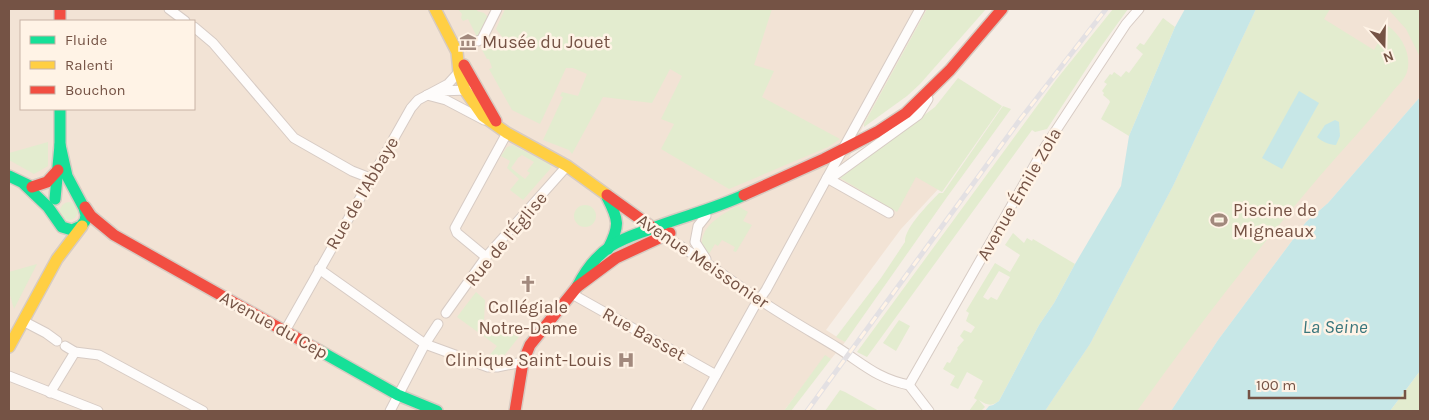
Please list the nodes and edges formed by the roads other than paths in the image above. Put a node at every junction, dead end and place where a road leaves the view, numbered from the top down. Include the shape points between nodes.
1 (169, 9) edge
2 (435, 9) edge
3 (497, 9) edge
4 (920, 9) edge
5 (1002, 9) edge
6 (1139, 9) edge
7 (185, 20) edge
8 (195, 28) edge
9 (480, 40) tunnel mouth
10 (460, 52) junction
11 (459, 72) junction
12 (938, 83) junction
13 (471, 92) junction
14 (427, 95) junction
15 (451, 104) junction
16 (60, 110) edge
17 (489, 122) junction
18 (504, 130) junction
19 (60, 145) junction
20 (843, 150) junction
21 (567, 166) junction
22 (58, 170) junction
23 (9, 176) edge
24 (370, 178) junction
25 (827, 178) junction
26 (28, 186) junction
27 (605, 194) junction
28 (58, 196) junction
29 (78, 197) junction
30 (722, 205) junction
31 (85, 208) junction
32 (889, 213) dead end
33 (706, 216) junction
34 (55, 218) junction
35 (78, 228) junction
36 (653, 228) junction
37 (114, 235) junction
38 (664, 236) junction
39 (608, 249) junction
40 (486, 257) junction
41 (57, 259) junction
42 (713, 267) junction
43 (319, 269) junction
44 (574, 291) junction
45 (759, 299) junction
46 (446, 313) dead end
47 (23, 321) junction
48 (438, 324) dead end
49 (285, 331) junction
50 (425, 344) junction
51 (9, 347) edge
52 (75, 352) junction
53 (523, 362) junction
54 (716, 375) junction
55 (9, 376) edge
56 (908, 385) junction
57 (50, 392) junction
58 (398, 395) junction
59 (929, 410) edge
60 (98, 411) edge
61 (203, 411) edge
62 (390, 411) edge
63 (436, 411) edge
64 (516, 411) edge
65 (696, 411) edge

1 - 7 street
2 - 10 main road, Avenue Meissonier
3 - 9 street
4 - 20 street
5 - 12 main road
6 - 56 street, Avenue Émile Zola via 1044,147
8 - 24 street via 213,43 294,138
10 - 11 main road, Avenue Meissonier
10 - 13 main road, Avenue Meissonier
11 - 13 main road, Avenue Meissonier
11 - 14 street, Rue de l'Abbaye via 448,84
12 - 20 main road via 906,113
12 - 25 street via 918,115
13 - 14 street via 446,90
13 - 15 street via 460,102
13 - 17 main road, Avenue Meissonier via 477,109
13 - 18 main road, Avenue Meissonier
14 - 15 street
14 - 24 street, Rue de l'Abbaye via 410,108
15 - 17 street
16 - 19 main road
17 - 18 main road, Avenue Meissonier
18 - 21 main road, Avenue Meissonier
18 - 40 street via 455,228
19 - 22 main road
19 - 29 main road via 67,177
20 - 25 street
20 - 30 main road
21 - 27 main road, Avenue Meissonier
21 - 40 street, Rue de l'Église
22 - 26 main road via 48,182
22 - 28 main road
23 - 26 main road
24 - 43 street, Rue de l'Abbaye
25 - 32 street
25 - 45 street
26 - 28 main road
26 - 34 main road
27 - 36 main road, Avenue Meissonier
27 - 39 main road via 618,218 616,234
28 - 29 main road via 69,193
28 - 34 main road via 52,208
29 - 31 main road
30 - 33 main road
30 - 36 main road
31 - 35 main road via 86,216
31 - 37 main road, Avenue du Cep
33 - 38 main road
33 - 42 street via 700,222 695,242
34 - 35 main road via 63,228
34 - 41 main road via 60,240
35 - 37 main road, Avenue du Cep
35 - 41 main road
36 - 38 main road, Avenue Meissonier
36 - 39 main road
37 - 49 main road, Avenue du Cep
38 - 42 street, Avenue Meissonier
38 - 44 main road via 616,258
39 - 44 main road via 588,267
40 - 46 street, Rue de l'Église
41 - 47 main road
42 - 45 street, Avenue Meissonier
43 - 49 street, Rue de l'Abbaye
43 - 50 street
44 - 53 main road via 530,345
44 - 54 street, Rue Basset
45 - 54 street
45 - 56 street, Avenue Meissonier via 871,372
47 - 51 main road
47 - 52 street
48 - 50 street
49 - 58 main road, Avenue du Cep
50 - 53 street via 488,367
50 - 58 street
52 - 57 street
52 - 61 street via 100,355
53 - 64 main road
54 - 65 street
55 - 57 street
56 - 59 street
57 - 60 street
58 - 62 street
58 - 63 main road, Avenue du Cep

